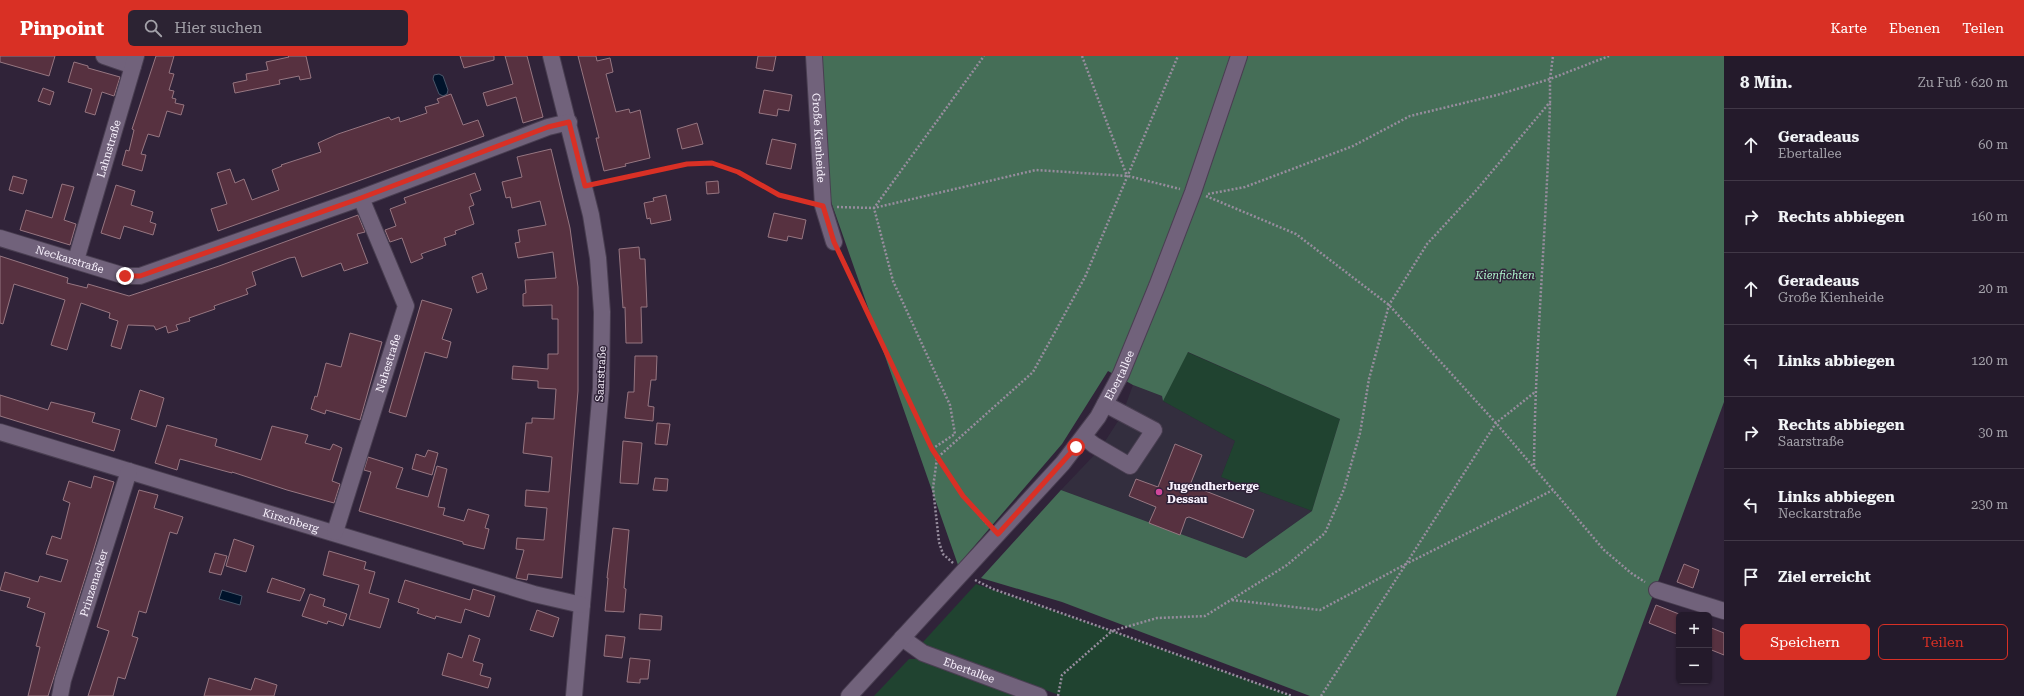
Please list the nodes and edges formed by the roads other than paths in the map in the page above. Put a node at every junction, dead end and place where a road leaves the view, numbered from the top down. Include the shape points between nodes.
1 (104, 56) edge
2 (552, 56) edge
3 (814, 56) edge
4 (1240, 56) edge
5 (134, 61) edge
6 (569, 122) junction
7 (361, 198) junction
8 (0, 238) edge
9 (834, 242) road end
10 (76, 260) junction
11 (1105, 404) junction
12 (0, 432) edge
13 (1084, 437) junction
14 (129, 471) junction
15 (335, 532) junction
16 (1657, 590) road end
17 (582, 605) junction
18 (1724, 611) edge
19 (902, 638) junction
20 (60, 696) edge
21 (574, 696) edge
22 (848, 696) edge
23 (1039, 696) edge

1 - 5 street, Lahnstraße
2 - 6 street, Saarstraße
3 - 9 street, Große Kienheide via 823,206
4 - 11 street, Ebertallee via 1160,280
5 - 10 street, Lahnstraße
6 - 7 street, Neckarstraße via 548,127
6 - 17 street, Saarstraße via 585,186 598,258 603,341
7 - 10 street, Neckarstraße via 140,276 125,276
7 - 15 street, Nahestraße via 406,306
8 - 10 street, Neckarstraße
11 - 13 street, Ebertallee
11 - 13 street via 1154,430 1130,466
12 - 14 street, Kirschberg
13 - 19 street, Ebertallee via 998,534 969,579
14 - 15 street, Kirschberg
14 - 20 street, Prinzenacker
15 - 17 street, Kirschberg via 534,594
16 - 18 street
17 - 21 street, Saarstraße
19 - 22 street, Ebertallee
19 - 23 street, Ebertallee via 923,653

